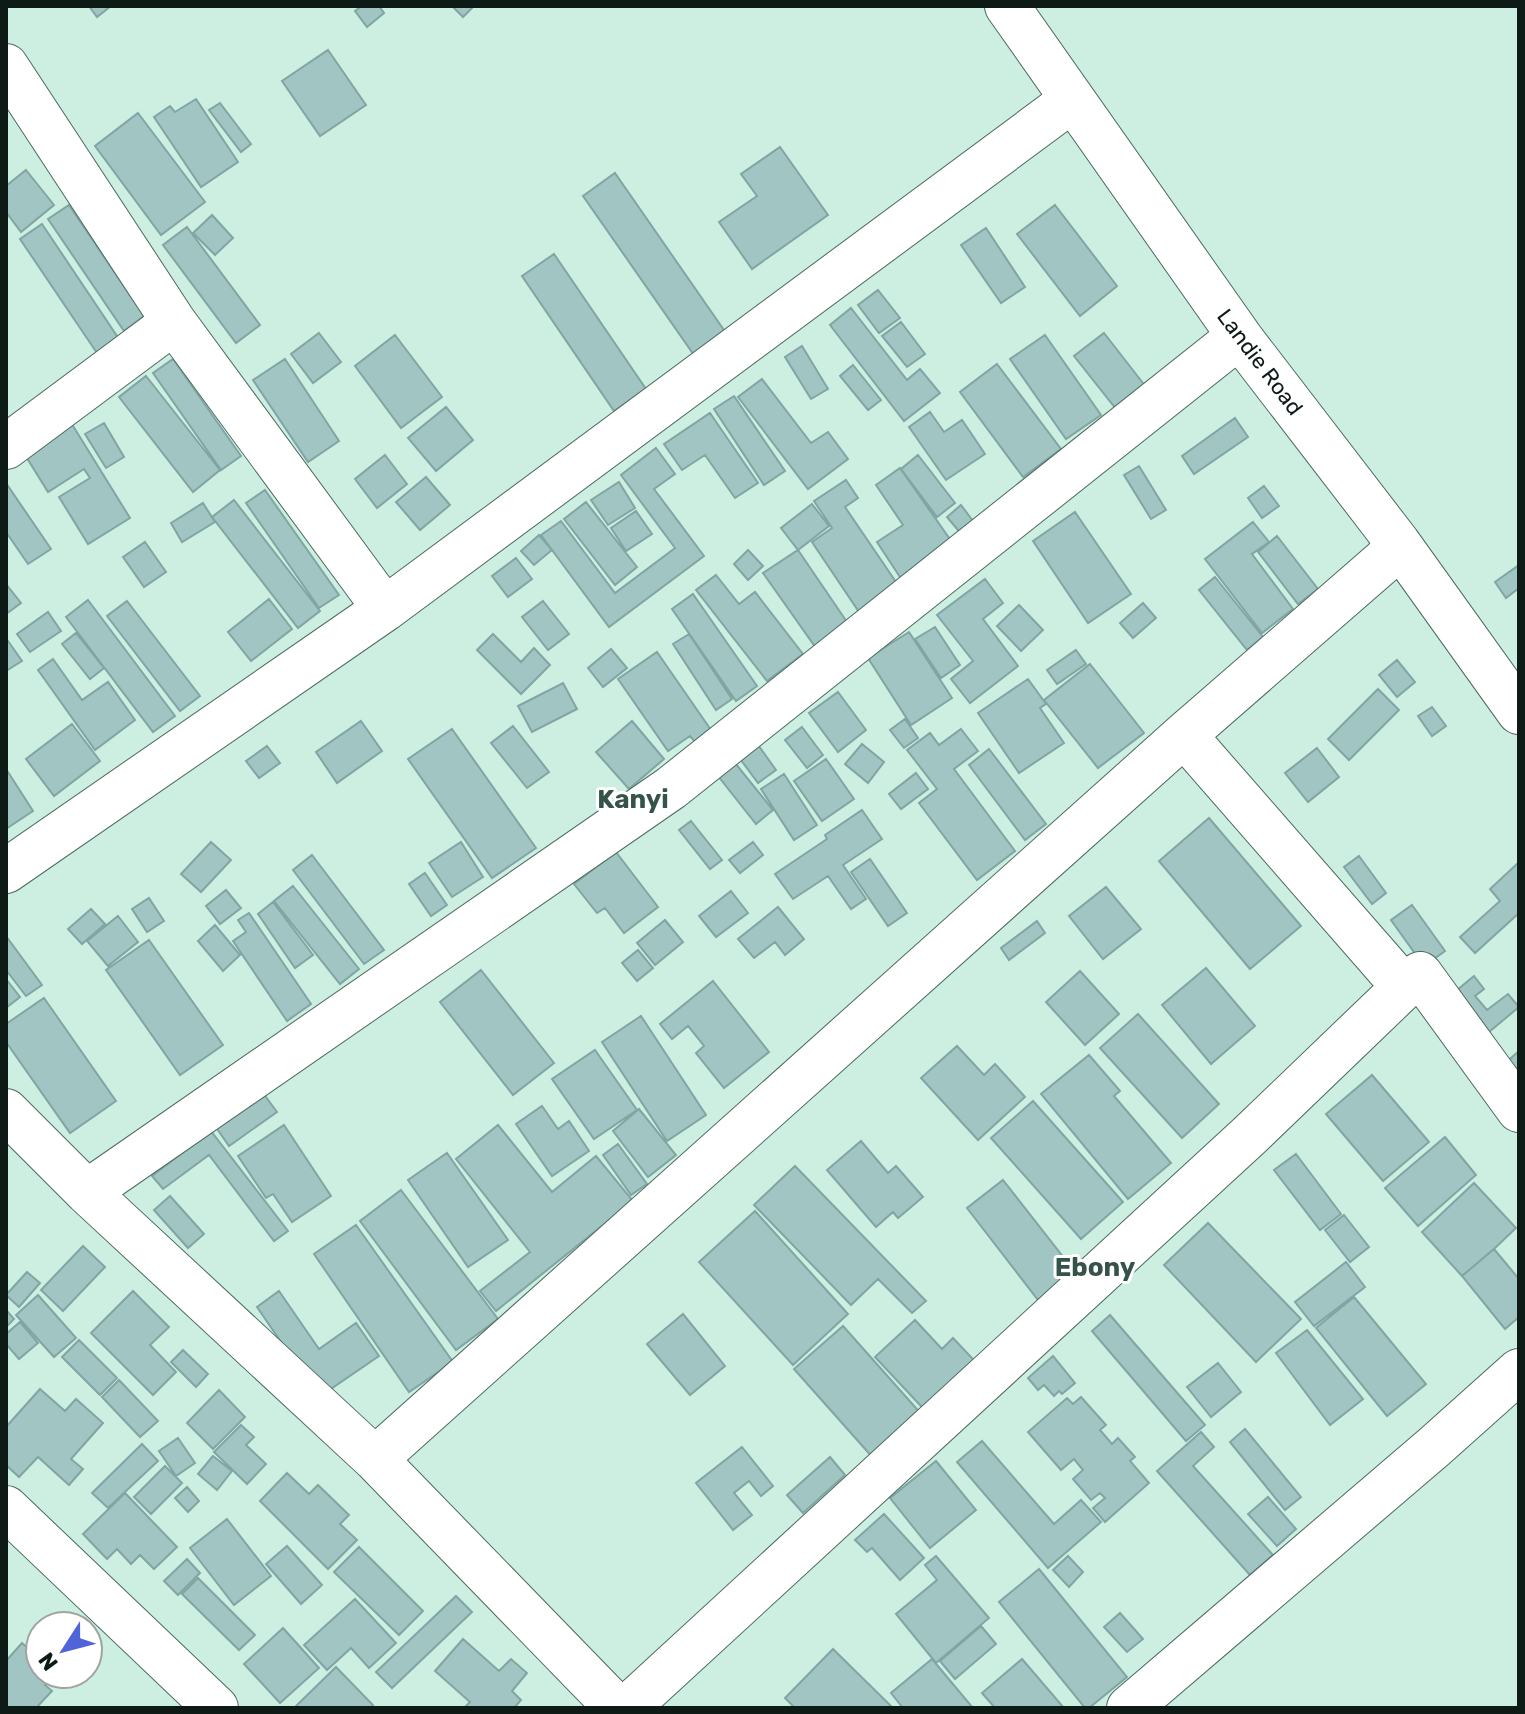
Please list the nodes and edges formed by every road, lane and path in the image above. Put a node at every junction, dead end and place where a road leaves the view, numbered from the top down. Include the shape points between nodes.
1 (1007, 6) edge
2 (6, 66) edge
3 (1072, 100) junction
4 (174, 322) junction
5 (1242, 340) junction
6 (6, 447) edge
7 (1398, 543) junction
8 (385, 609) junction
9 (1519, 712) edge
10 (1184, 735) junction
11 (6, 871) edge
12 (1404, 987) junction
13 (1519, 1110) edge
14 (6, 1111) edge
15 (87, 1192) junction
16 (1519, 1371) edge
17 (375, 1459) junction
18 (6, 1508) edge
19 (216, 1708) edge
20 (617, 1708) edge
21 (627, 1708) edge
22 (1129, 1708) edge

1 - 3 street, Landie Road
2 - 4 street
3 - 5 street, Landie Road
3 - 8 street
4 - 6 street
4 - 8 street
5 - 7 street, Landie Road
5 - 15 street via 1227,346 671,788
7 - 9 street, Landie Road
7 - 10 street
8 - 11 street
10 - 12 street
10 - 17 street
12 - 13 street via 1420,974
12 - 21 street
14 - 15 street
15 - 17 street
16 - 22 street
17 - 20 street
18 - 19 street

